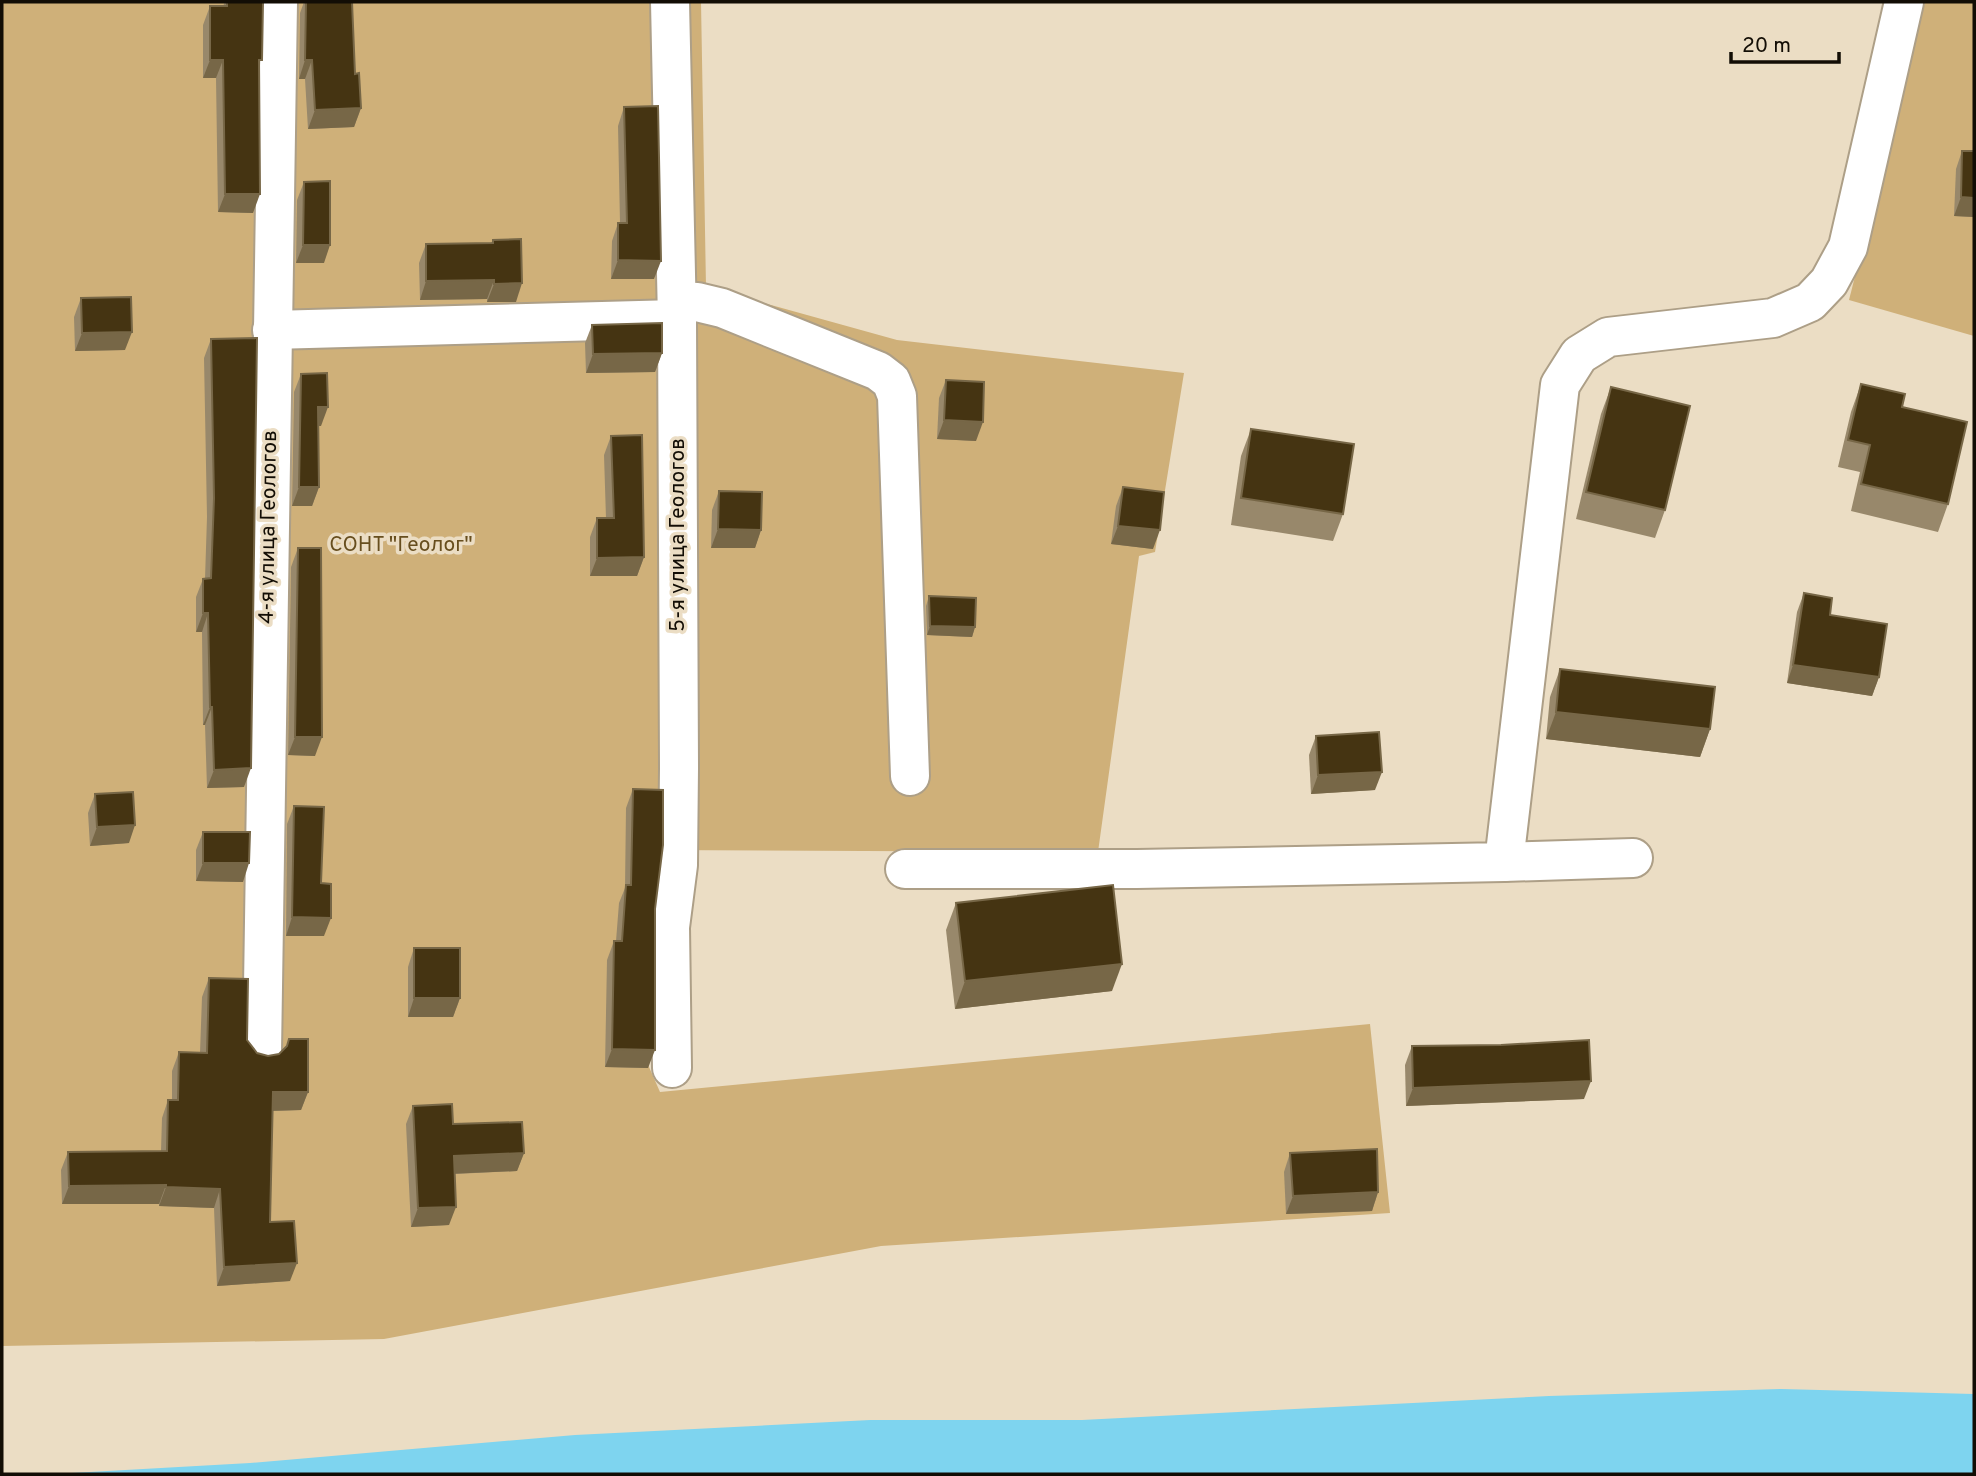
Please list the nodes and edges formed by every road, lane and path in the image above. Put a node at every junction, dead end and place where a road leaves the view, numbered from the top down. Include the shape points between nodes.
1 (278, 2) edge
2 (670, 2) edge
3 (1904, 2) edge
4 (677, 310) junction
5 (272, 330) junction
6 (910, 776) dead end
7 (1633, 858) dead end
8 (1504, 862) junction
9 (905, 869) dead end
10 (262, 1053) edge
11 (672, 1068) dead end

1 - 5 street, 4-я улица Геологов
2 - 4 street, 5-я улица Геологов
3 - 8 street via 1848,247 1829,282 1810,302 1773,318 1608,337 1579,355 1560,385
4 - 5 street
4 - 6 street via 697,302 722,308 878,371 891,381 897,396
4 - 11 street, 5-я улица Геологов via 680,768 678,865 670,928
5 - 10 street, 4-я улица Геологов
7 - 8 street
8 - 9 street

